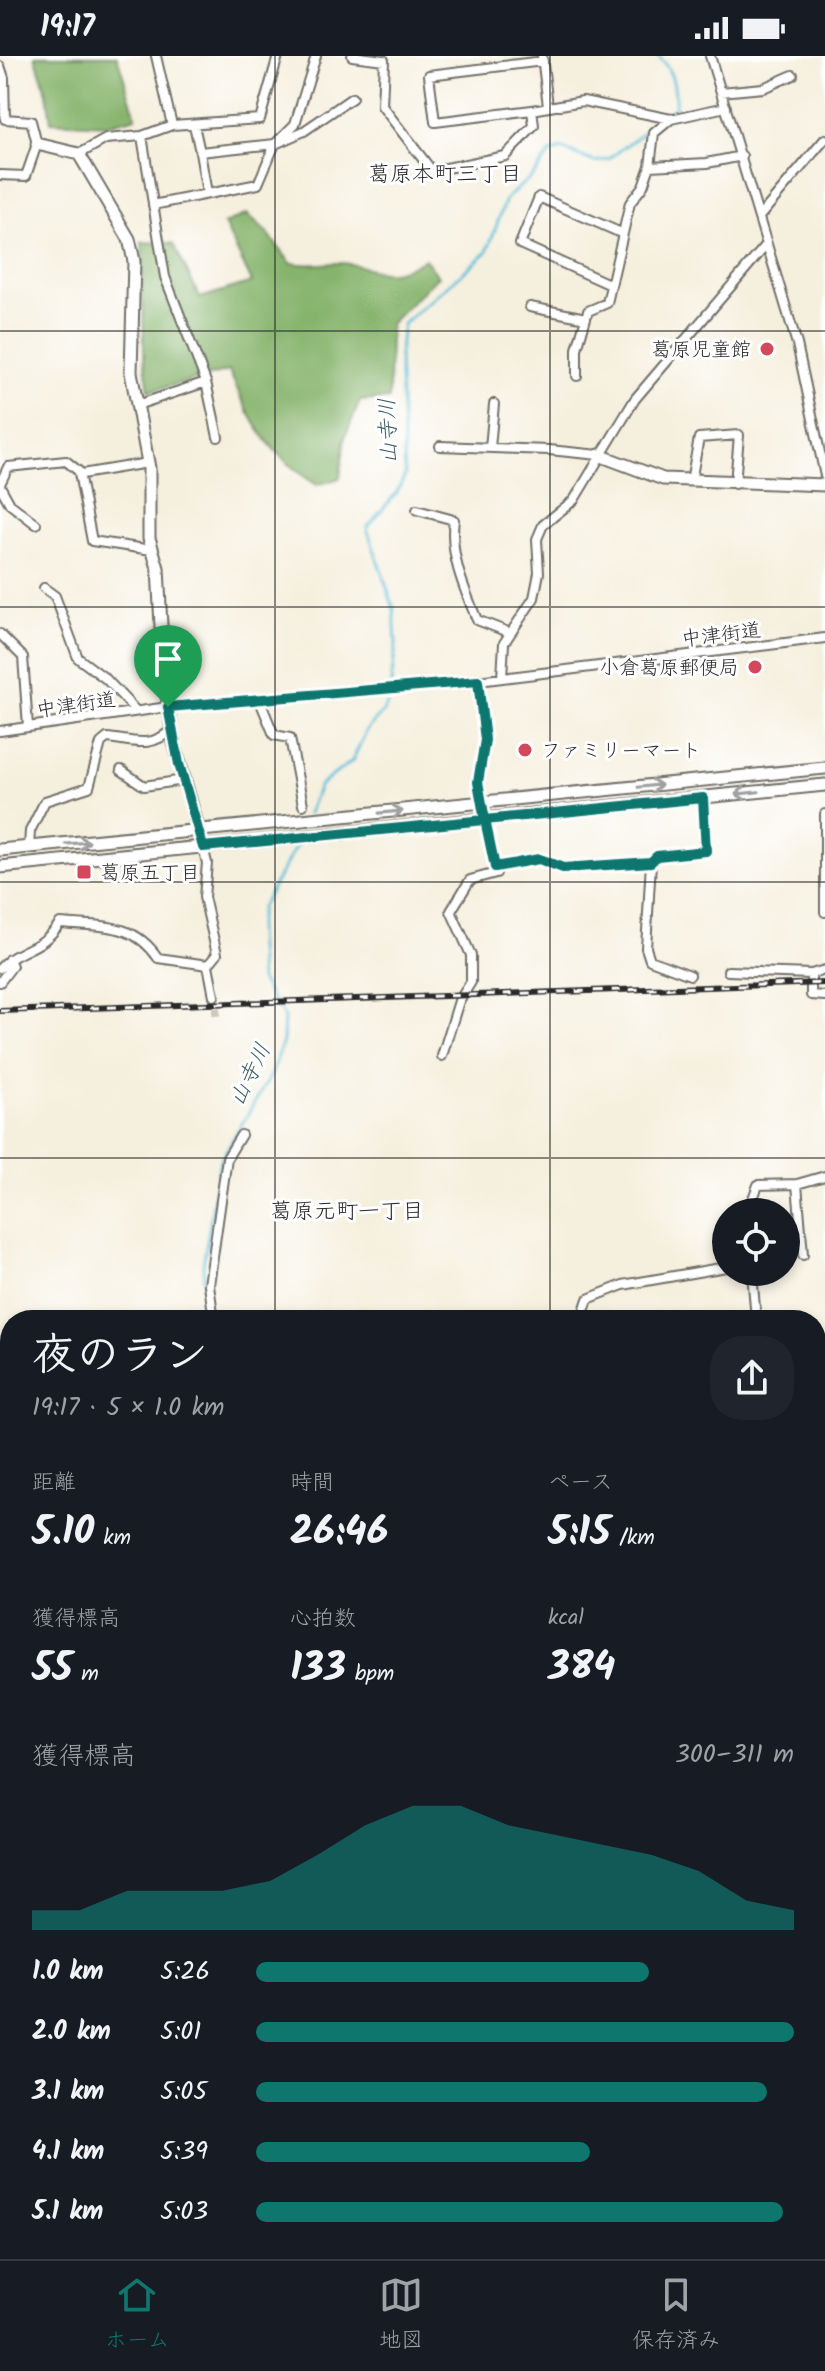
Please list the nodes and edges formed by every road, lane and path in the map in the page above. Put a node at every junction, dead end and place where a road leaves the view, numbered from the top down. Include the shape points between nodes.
1 (156, 56) edge
2 (278, 56) edge
3 (316, 56) edge
4 (352, 56) edge
5 (710, 56) edge
6 (366, 57) edge
7 (543, 58) edge
8 (0, 66) edge
9 (793, 75) dead end
10 (721, 92) junction
11 (352, 98) dead end
12 (548, 106) junction
13 (726, 107) junction
14 (532, 110) junction
15 (2, 119) edge
16 (670, 119) junction
17 (172, 125) junction
18 (194, 125) junction
19 (142, 136) junction
20 (825, 139) edge
21 (37, 144) junction
22 (275, 144) junction
23 (200, 152) junction
24 (79, 154) junction
25 (742, 156) junction
26 (650, 166) junction
27 (0, 175) edge
28 (207, 194) junction
29 (153, 205) junction
30 (759, 217) junction
31 (621, 233) junction
32 (767, 244) junction
33 (611, 285) junction
34 (530, 307) dead end
35 (586, 318) junction
36 (577, 376) dead end
37 (206, 382) junction
38 (494, 404) dead end
39 (137, 405) junction
40 (218, 437) dead end
41 (440, 446) dead end
42 (490, 448) junction
43 (599, 455) junction
44 (148, 463) junction
45 (79, 472) junction
46 (825, 476) edge
47 (691, 481) junction
48 (735, 484) junction
49 (0, 485) edge
50 (825, 485) edge
51 (417, 510) dead end
52 (36, 524) dead end
53 (152, 550) junction
54 (44, 588) dead end
55 (508, 632) junction
56 (0, 634) edge
57 (825, 638) edge
58 (502, 678) junction
59 (478, 681) junction
60 (260, 701) junction
61 (168, 707) junction
62 (136, 711) junction
63 (28, 727) junction
64 (172, 729) junction
65 (0, 731) edge
66 (825, 768) edge
67 (121, 770) dead end
68 (184, 780) junction
69 (825, 785) edge
70 (703, 798) junction
71 (481, 804) junction
72 (303, 805) dead end
73 (825, 814) edge
74 (485, 820) junction
75 (199, 831) junction
76 (29, 847) junction
77 (203, 847) junction
78 (0, 850) edge
79 (651, 862) junction
80 (0, 867) edge
81 (495, 867) junction
82 (825, 912) edge
83 (9, 959) junction
84 (208, 965) junction
85 (0, 968) edge
86 (825, 970) edge
87 (728, 971) dead end
88 (811, 974) junction
89 (690, 975) dead end
90 (0, 982) edge
91 (214, 996) tunnel mouth
92 (825, 996) edge
93 (442, 1056) dead end
94 (241, 1135) dead end
95 (825, 1176) edge
96 (797, 1184) junction
97 (753, 1198) edge
98 (803, 1255) dead end
99 (712, 1269) edge
100 (753, 1286) edge
101 (213, 1310) edge
102 (584, 1310) edge
103 (755, 1310) edge

1 - 17 street
2 - 18 street via 260,119
3 - 22 street via 295,124
4 - 6 street
5 - 10 street
6 - 14 street via 384,60 382,106 432,171 505,156 534,126
7 - 12 street
7 - 14 street via 429,75 435,122
8 - 15 street
9 - 10 street via 763,88
10 - 13 street
11 - 22 street
12 - 14 street
12 - 16 street via 583,101
13 - 16 street
13 - 25 street
15 - 21 street via 31,121
16 - 26 street via 654,133
17 - 18 street
17 - 19 street
18 - 23 street
19 - 24 street via 106,139
19 - 29 street
20 - 30 street
21 - 24 street
21 - 27 street via 26,176
22 - 23 street
22 - 28 street via 258,184
23 - 28 street
24 - 39 street via 129,239 134,261 131,372
25 - 26 street
25 - 30 street
26 - 31 street
28 - 29 street
29 - 37 street via 165,277
30 - 32 street
31 - 33 street
31 - 33 street via 539,197 520,244
32 - 43 street via 635,399
32 - 46 street via 797,344
33 - 35 street via 607,303 588,311
34 - 35 street
35 - 36 street via 577,349
37 - 39 street
37 - 40 street
38 - 42 street
39 - 44 street
41 - 42 street
42 - 43 street
43 - 47 street via 663,479
43 - 55 street via 574,500 543,525 537,539 534,598
44 - 45 street
44 - 53 street
45 - 49 street via 66,461 8,467
45 - 53 street via 92,541
47 - 48 street
47 - 48 street via 699,438 739,435
48 - 50 street
49 - 52 street via 10,504
51 - 55 street via 454,520 451,539 477,620
53 - 61 street via 158,568
54 - 62 street via 55,596 78,658
55 - 58 street
56 - 63 street via 23,657
57 - 58 street, 中津街道
58 - 59 street, 中津街道
59 - 60 street, 中津街道
59 - 71 street via 485,740 478,782
60 - 61 street, 中津街道
60 - 72 street via 274,735 290,738
61 - 62 street, 中津街道
61 - 64 street
62 - 63 street, 中津街道
63 - 65 street, 中津街道
64 - 68 street
64 - 76 street via 150,742 107,738 89,787 45,801 30,831
71 -> 66 street
67 - 68 street via 144,786
68 - 75 street
69 -> 70 street
70 - 74 street
70 - 79 street via 706,851 657,856
71 - 74 street
75 -> 71 street
73 - 82 street
74 - 77 street
74 - 81 street
76 -> 75 street
75 - 77 street
76 - 78 street
77 - 80 street
77 - 84 street via 204,897 217,954
79 - 81 street via 563,868 539,859
79 - 89 street via 646,948 650,960
81 - 93 street via 496,873 470,880 451,911 471,955 471,982 459,1001
83 - 84 street via 48,940 60,923 126,929 145,939 158,958
83 - 85 street
83 - 90 street via 12,966
84 - 91 street
86 - 88 street
87 - 88 street
88 - 92 street via 811,995
94 - 101 street via 227,1158 209,1285
95 - 96 street
96 - 97 street via 758,1185
96 - 98 street
99 - 102 street via 623,1285 588,1299
100 - 103 street

